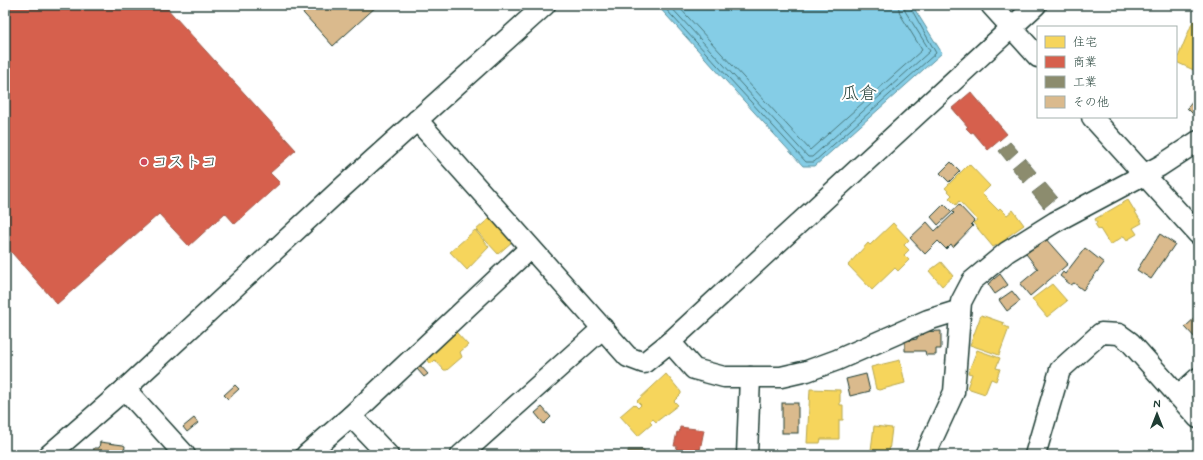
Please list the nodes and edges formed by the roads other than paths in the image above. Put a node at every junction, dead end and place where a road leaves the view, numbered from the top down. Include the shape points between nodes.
1 (545, 5) edge
2 (991, 5) edge
3 (1036, 5) edge
4 (1011, 28) junction
5 (1037, 56) edge
6 (1093, 118) edge
7 (418, 120) junction
8 (1198, 141) edge
9 (1144, 175) junction
10 (1198, 234) edge
11 (530, 248) junction
12 (960, 310) junction
13 (603, 328) junction
14 (670, 342) junction
15 (750, 377) junction
16 (1198, 378) edge
17 (125, 389) junction
18 (1178, 396) junction
19 (351, 416) junction
20 (1198, 418) edge
21 (49, 455) edge
22 (185, 455) edge
23 (306, 455) edge
24 (388, 455) edge
25 (461, 455) edge
26 (747, 455) edge
27 (925, 455) edge
28 (1035, 455) edge

1 - 7 street
2 - 4 street
3 - 4 street
4 - 5 street
4 - 14 street
6 - 9 street
7 - 11 street
7 - 17 street
8 - 9 street via 1183,153
9 - 10 street
9 - 12 street via 1055,222 1007,252 972,281 961,302
11 - 13 street
11 - 19 street
12 - 15 street via 928,320 807,371 781,377
12 - 27 street via 954,392
13 - 14 street via 628,357 644,363
13 - 25 street
14 - 15 street via 694,369 724,377
15 - 26 street
16 - 18 street
17 - 21 street
17 - 22 street
18 - 20 street
18 - 28 street via 1130,342 1119,334 1101,333 1060,370
19 - 23 street
19 - 24 street

